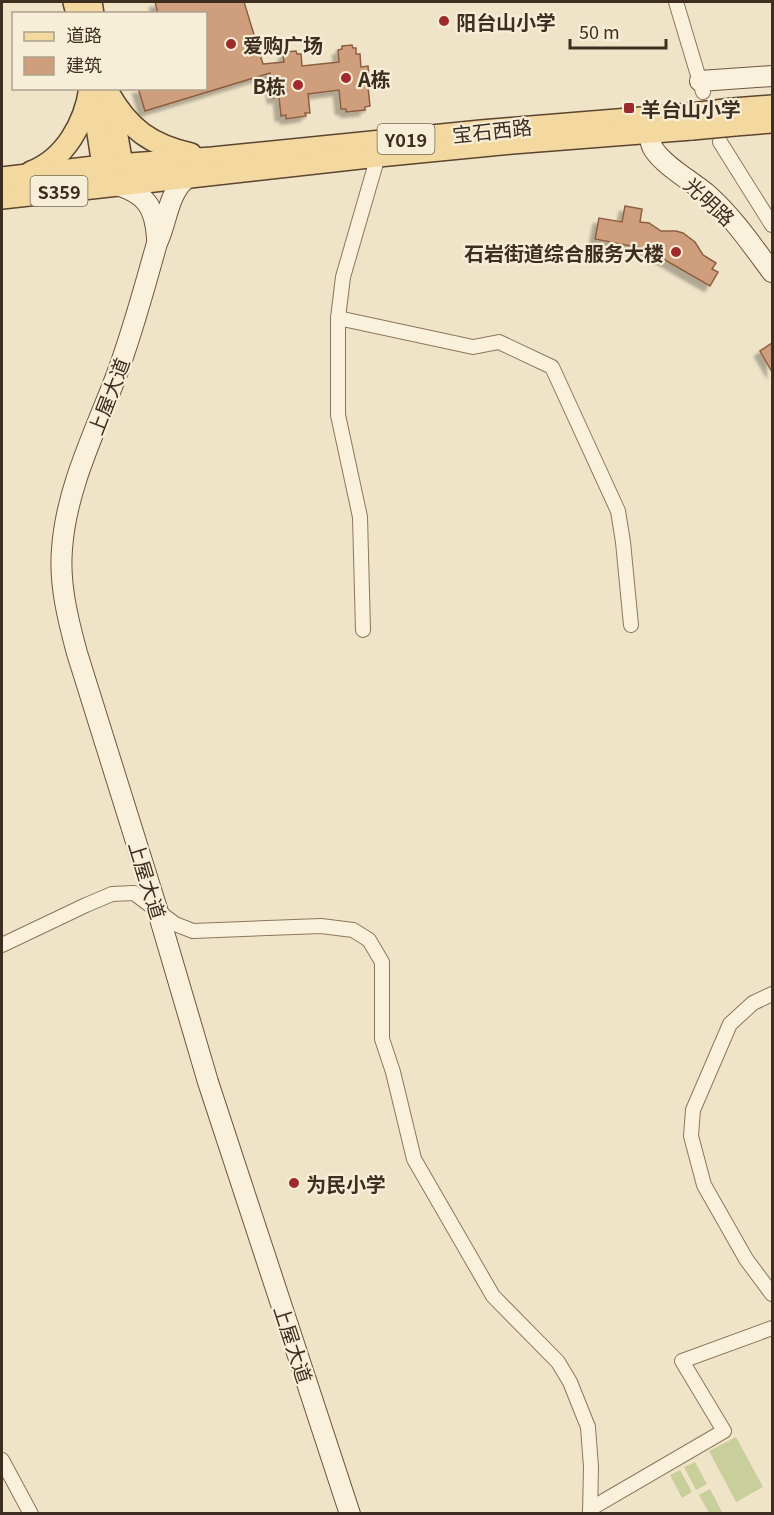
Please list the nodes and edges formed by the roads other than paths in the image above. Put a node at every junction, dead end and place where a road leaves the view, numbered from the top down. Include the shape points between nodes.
1 (676, 2) edge
2 (772, 76) edge
3 (701, 87) joint
4 (100, 90) edge
5 (772, 106) edge
6 (734, 117) junction
7 (692, 122) junction
8 (772, 122) edge
9 (649, 132) junction
10 (720, 142) dead end
11 (378, 156) junction
12 (212, 158) junction
13 (113, 165) junction
14 (25, 175) junction
15 (2, 178) edge
16 (187, 178) junction
17 (117, 185) junction
18 (2, 198) edge
19 (772, 225) edge
20 (157, 243) junction
21 (772, 272) edge
22 (338, 318) junction
23 (631, 625) dead end
24 (363, 630) dead end
25 (158, 912) junction
26 (2, 945) edge
27 (772, 994) edge
28 (772, 1294) edge
29 (772, 1328) edge
30 (2, 1460) edge
31 (590, 1511) edge
32 (31, 1514) edge
33 (350, 1514) edge

1 - 3 street
2 - 3 street
4 - 12 main road via 133,127 154,142
4 - 13 main road, S359
4 - 14 main road, S359 via 88,103 71,139 50,162
5 - 6 main road, 宝石西路 / Y019
6 - 7 main road, 宝石西路 / Y019, bridge
6 - 8 main road, 宝石西路 / Y019
7 - 9 main road, 宝石西路 / Y019
7 - 12 main road, 宝石西路 / Y019 via 481,130
9 - 11 main road, 宝石西路 / Y019
9 - 21 street, 光明路 via 655,151 708,195
10 - 19 street
11 - 16 main road, 宝石西路 / Y019
11 - 22 street via 343,277
12 - 13 main road, 宝石西路 / Y019
13 - 14 main road, S359
13 - 17 main road, S359
14 - 15 main road, S359
16 - 17 main road, 宝石西路 / Y019
16 - 20 street, 上屋大道 via 179,185
17 - 18 main road, S359
17 - 20 street, 上屋大道 via 136,193 151,208
20 - 25 street, 上屋大道 via 131,337 78,477 64,528 62,552 68,620 77,654
22 - 23 street via 472,347 499,342 552,367 618,511
22 - 24 street via 338,415 360,517
25 - 26 street via 134,893 112,894
25 - 31 street via 193,931 321,926 353,930 369,940 382,962 382,1039 414,1159 493,1296 558,1362 570,1382 588,1427
25 - 33 street, 上屋大道 via 208,1082
27 - 28 street via 753,1002 730,1024 693,1110 691,1136 705,1185 746,1259
29 - 31 street via 682,1360 724,1431
30 - 32 street

